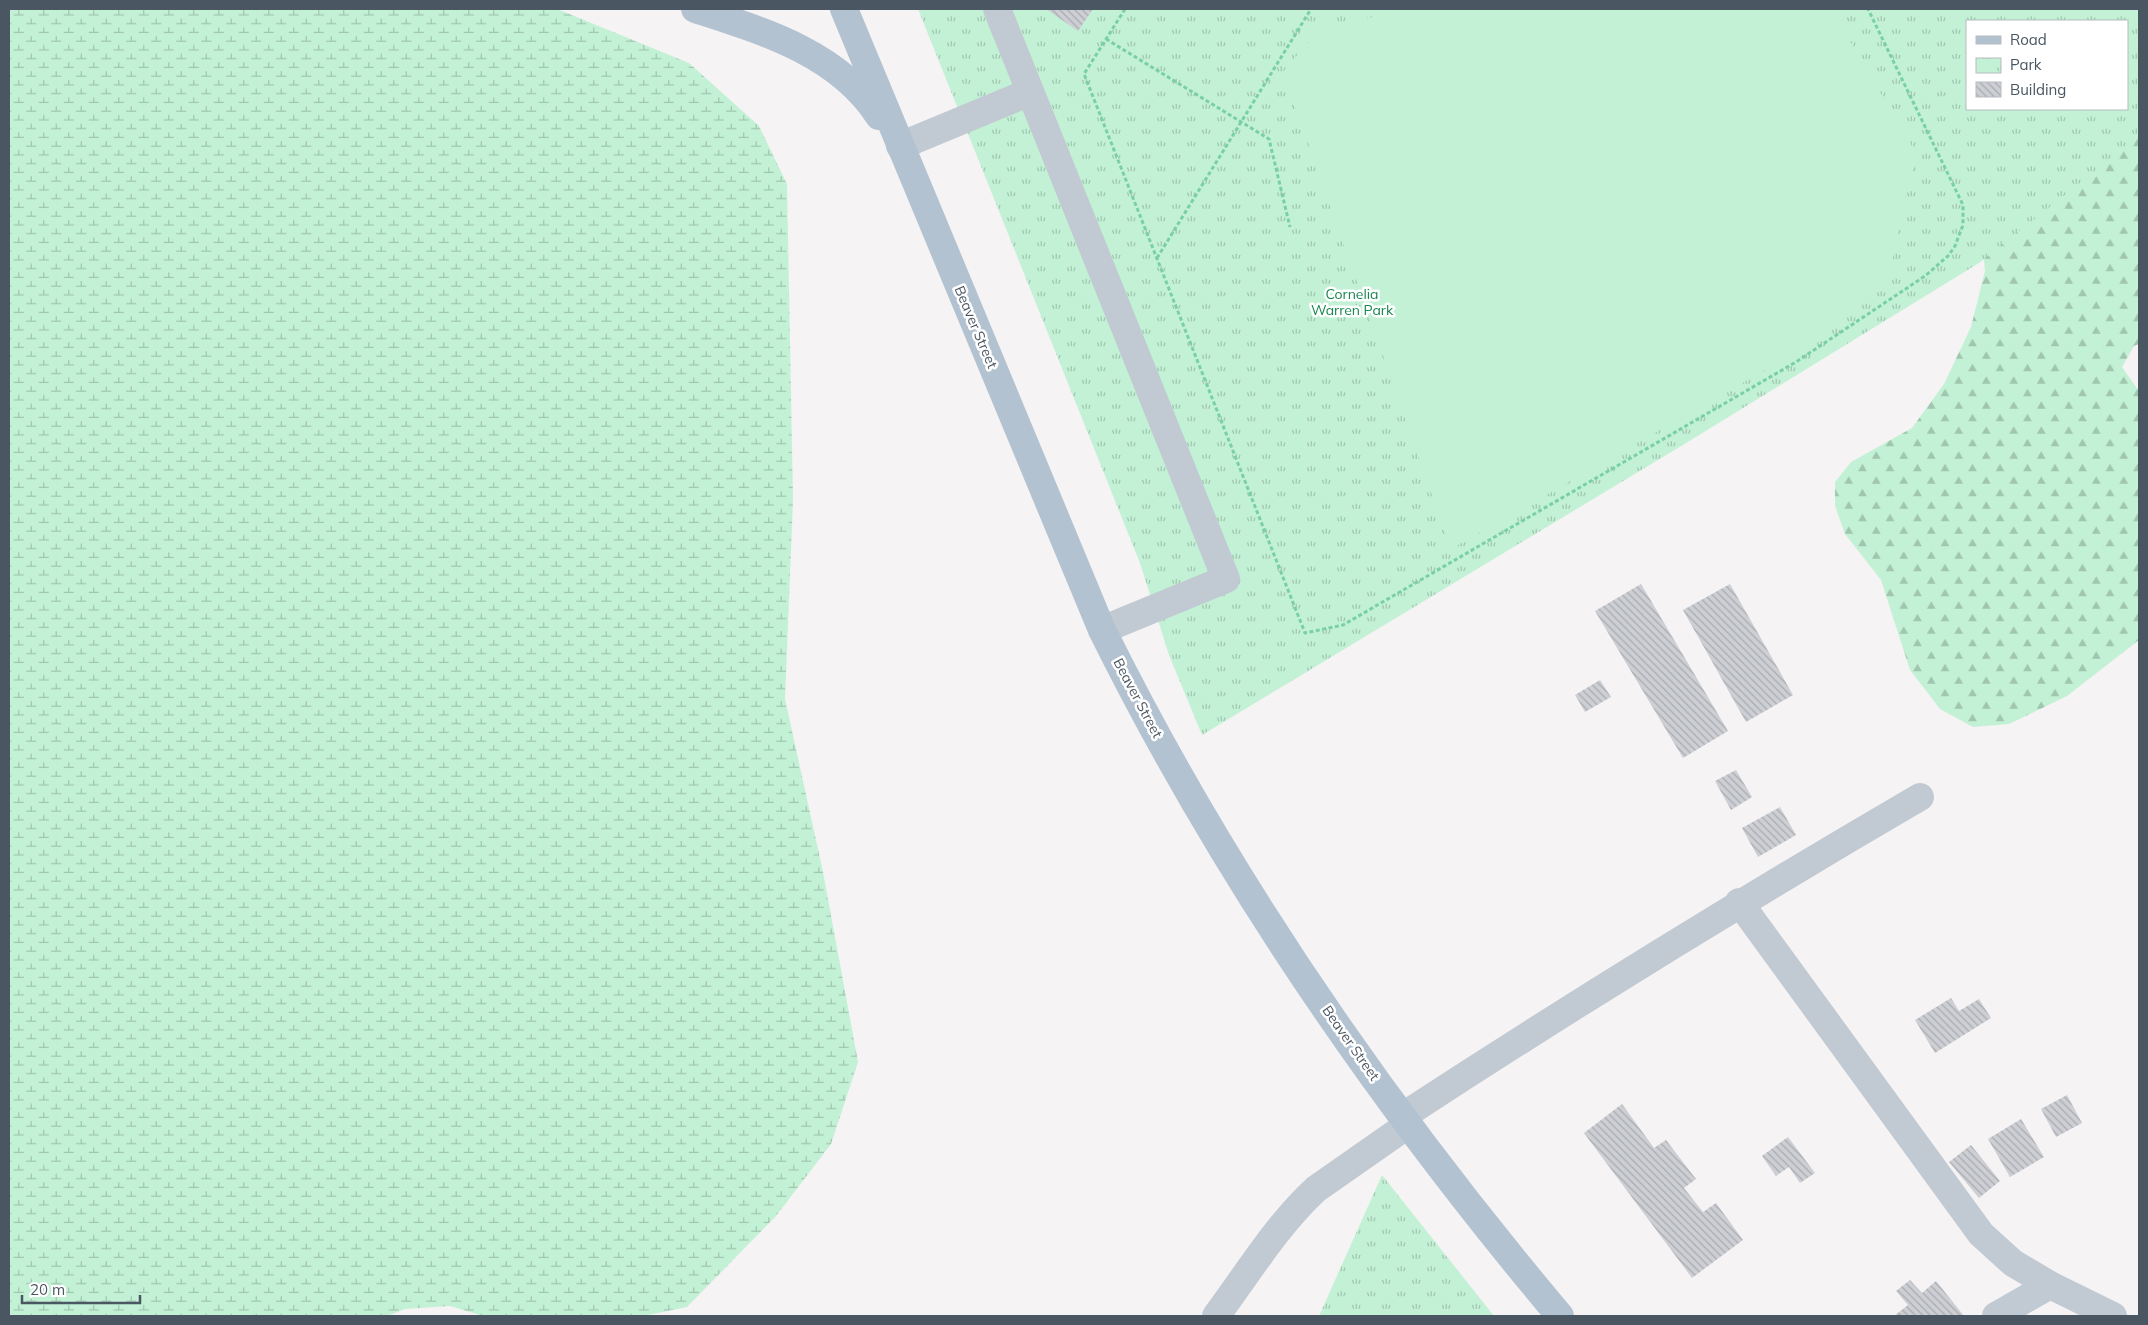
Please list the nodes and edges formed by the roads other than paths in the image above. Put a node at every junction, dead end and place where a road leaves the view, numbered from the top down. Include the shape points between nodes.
1 (696, 9) edge
2 (844, 9) edge
3 (997, 9) edge
4 (1030, 92) junction
5 (900, 146) junction
6 (1102, 630) junction
7 (1920, 796) dead end
8 (1739, 902) junction
9 (1406, 1120) junction
10 (2050, 1284) junction
11 (1216, 1316) edge
12 (1560, 1316) edge
13 (1996, 1316) edge
14 (2113, 1316) edge

1 - 5 main road via 784,40 835,70 877,112
2 - 5 main road, Beaver Street
3 - 4 lane
4 - 5 lane
4 - 6 lane via 1226,579
5 - 6 main road, Beaver Street
6 - 9 main road, Beaver Street via 1166,752 1224,849 1312,987
7 - 8 lane
8 - 9 lane via 1605,985
8 - 10 lane via 1981,1234 2012,1263
9 - 11 lane via 1306,1198
9 - 12 main road, Beaver Street
10 - 13 lane
10 - 14 lane

